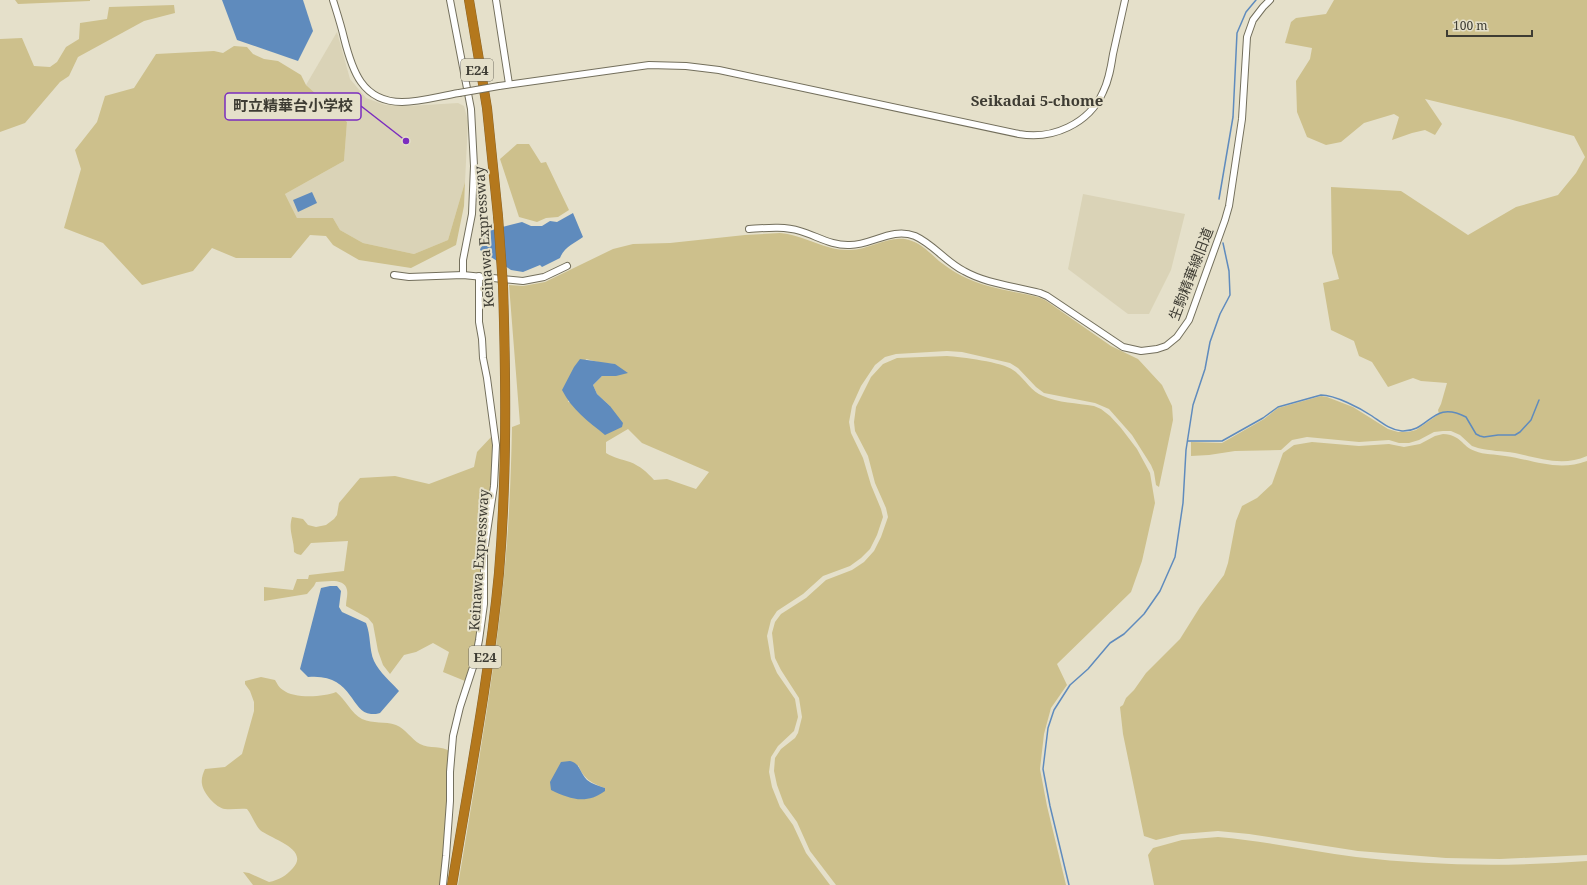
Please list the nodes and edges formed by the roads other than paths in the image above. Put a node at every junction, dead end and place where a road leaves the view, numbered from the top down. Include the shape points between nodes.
1 (333, 0) edge
2 (450, 0) edge
3 (464, 0) edge
4 (469, 0) edge
5 (496, 0) edge
6 (1125, 0) edge
7 (1270, 0) edge
8 (509, 84) junction
9 (490, 140) junction
10 (749, 229) dead end
11 (567, 266) dead end
12 (394, 275) dead end
13 (462, 275) junction
14 (478, 276) junction
15 (506, 427) junction
16 (443, 885) edge
17 (449, 885) edge
18 (452, 885) edge

1 - 8 street, bridge via 352,67 369,91 383,98 404,102
2 - 13 street via 471,110 474,166 472,214
3 - 9 highway, Keinawa Expressway / E24
4 - 9 highway, Keinawa Expressway / E24
5 - 8 street
6 - 8 street via 1102,95 1078,122 1045,135 1019,134 719,70 686,66 631,66
7 - 10 street, 生駒精華線旧道 via 1253,20 1247,37 1242,119 1225,220 1189,320 1177,337 1166,346 1141,351 1123,347 1047,296 965,272 923,241 908,235 893,234 866,243 850,245 830,242 789,229
9 - 15 highway, Keinawa Expressway / E24, bridge via 503,286
11 - 14 street via 534,280
12 - 13 street
13 - 14 street
14 - 16 street via 479,322 496,445 494,486 484,552 484,604 479,640 454,736
15 - 17 highway, Keinawa Expressway / E24 via 499,474 490,619 482,685
15 - 18 highway, Keinawa Expressway / E24 via 503,511 494,618 478,735

